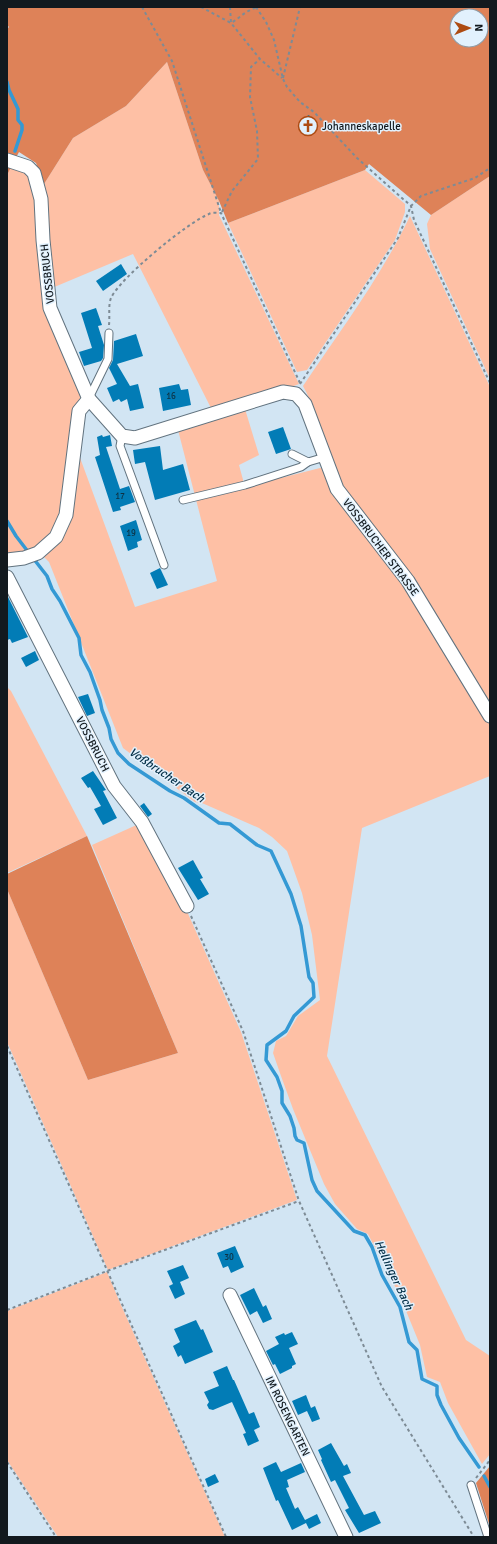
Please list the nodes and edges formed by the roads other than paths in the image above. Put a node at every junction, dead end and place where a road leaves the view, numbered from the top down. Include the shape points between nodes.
1 (7, 160) edge
2 (109, 333) road end
3 (89, 399) junction
4 (122, 436) junction
5 (292, 454) dead end
6 (325, 457) junction
7 (308, 462) junction
8 (184, 500) dead end
9 (7, 560) edge
10 (164, 565) dead end
11 (7, 577) edge
12 (490, 716) edge
13 (187, 906) road end
14 (230, 1294) dead end
15 (471, 1485) road end
16 (346, 1537) edge
17 (488, 1537) edge

1 - 3 street, VOSSBRUCH via 34,173 41,199 50,308
2 - 3 lane via 108,359
3 - 4 street, VOSSBRUCH
3 - 9 street via 79,411 66,515 56,536 38,553
4 - 6 street, VOSSBRUCHER STRASSE via 136,438 298,389
4 - 10 lane via 120,446
5 - 7 lane
6 - 7 lane
6 - 12 street, VOSSBRUCHER STRASSE via 337,490 408,581
7 - 8 lane via 301,467 245,485
11 - 13 street, VOSSBRUCH via 114,786 142,822
14 - 16 street, IM ROSENGARTEN
15 - 17 lane

